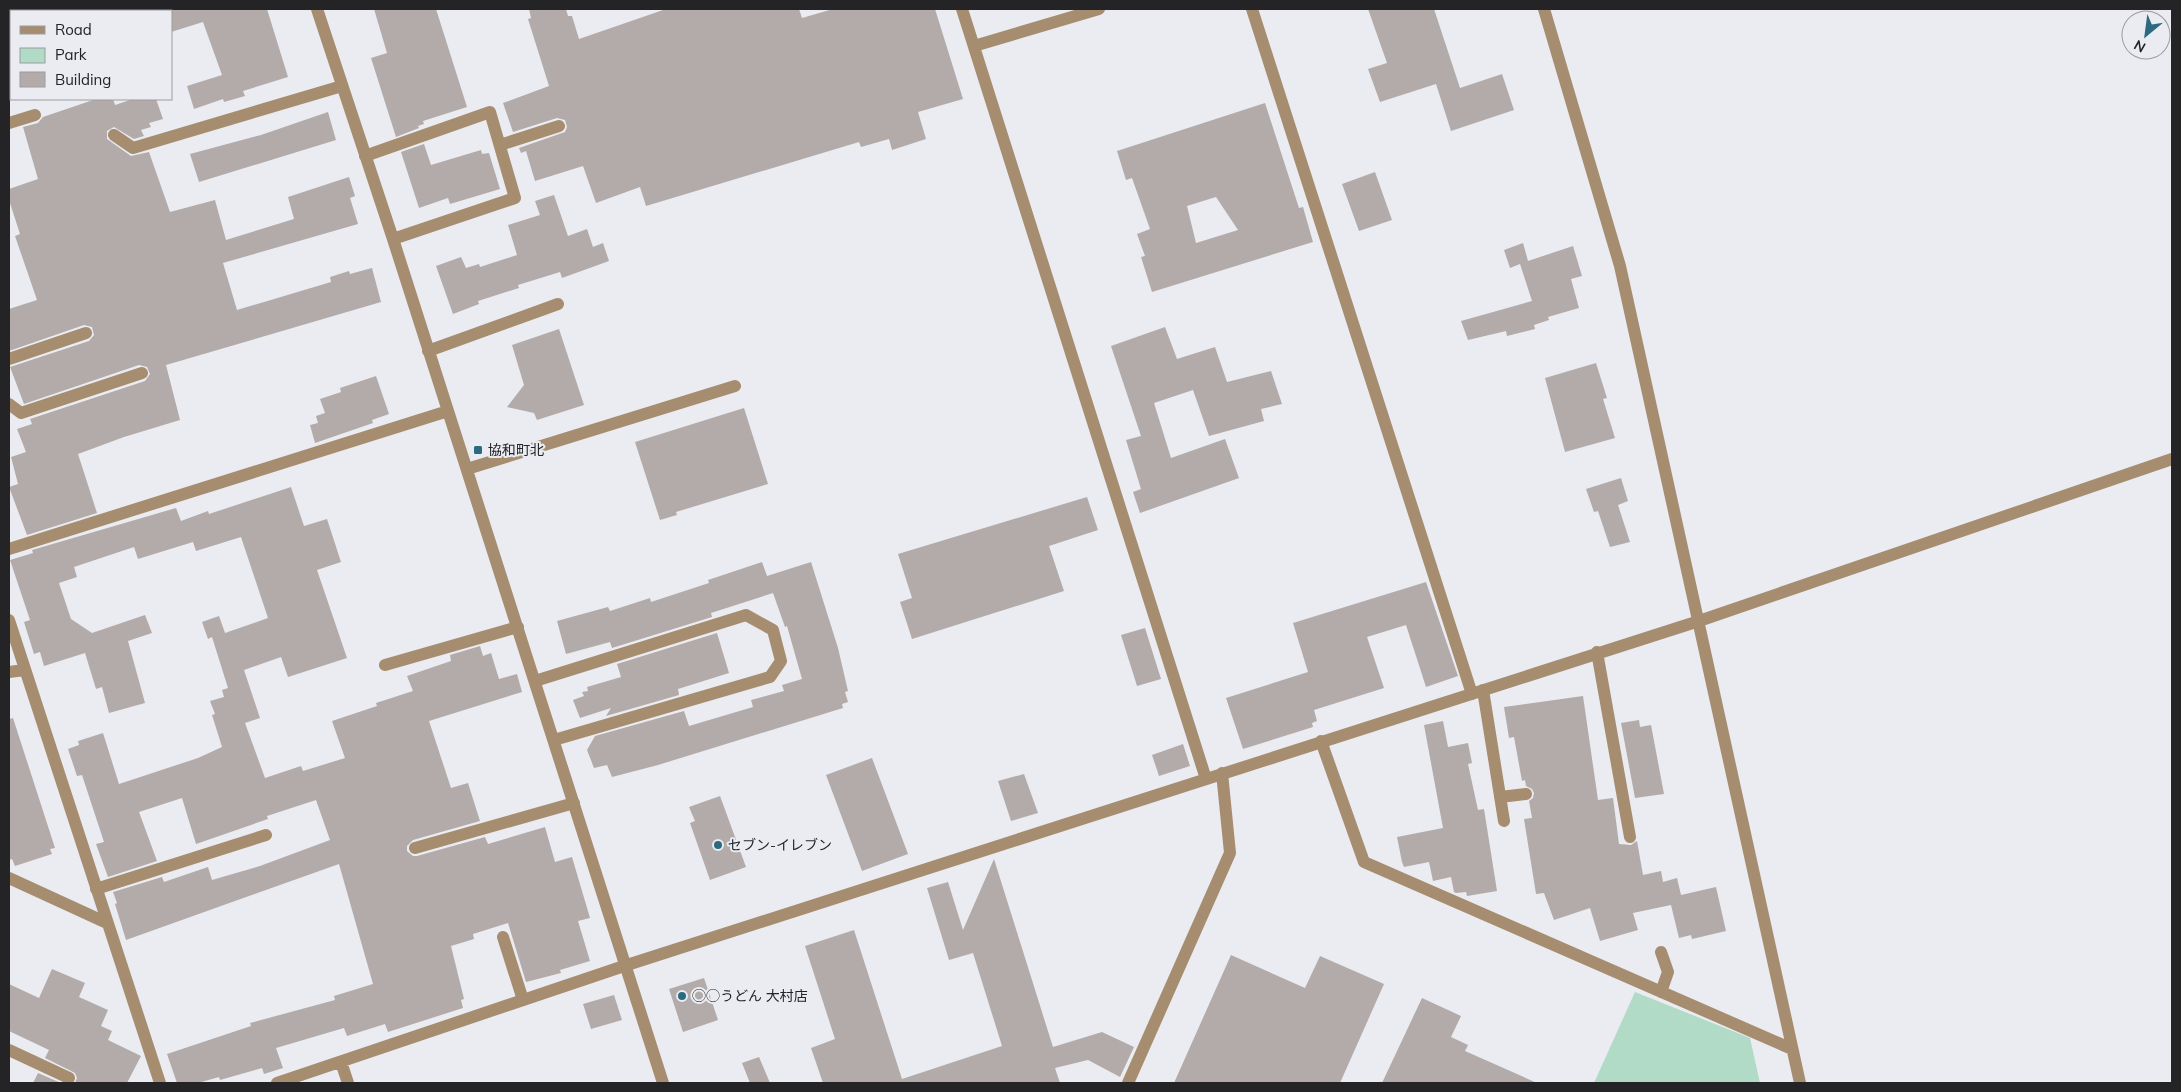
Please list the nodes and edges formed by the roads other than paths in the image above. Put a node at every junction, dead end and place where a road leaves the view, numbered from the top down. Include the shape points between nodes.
1 (317, 9) edge
2 (962, 9) edge
3 (1099, 9) edge
4 (1252, 9) edge
5 (1544, 9) edge
6 (974, 46) junction
7 (342, 86) junction
8 (35, 114) dead end
9 (9, 123) edge
10 (559, 126) dead end
11 (114, 135) dead end
12 (500, 145) junction
13 (365, 156) junction
14 (393, 239) junction
15 (558, 304) dead end
16 (86, 333) dead end
17 (428, 351) junction
18 (9, 359) edge
19 (142, 373) dead end
20 (735, 386) dead end
21 (9, 404) edge
22 (448, 411) junction
23 (2172, 458) edge
24 (466, 469) junction
25 (9, 549) edge
26 (9, 620) edge
27 (1700, 621) junction
28 (518, 627) junction
29 (1597, 652) junction
30 (386, 665) dead end
31 (24, 670) junction
32 (9, 672) edge
33 (535, 681) junction
34 (1477, 692) junction
35 (554, 740) junction
36 (1321, 742) junction
37 (1222, 773) junction
38 (1206, 780) junction
39 (1526, 794) dead end
40 (1500, 797) junction
41 (574, 803) junction
42 (1504, 821) dead end
43 (266, 835) dead end
44 (1630, 837) dead end
45 (415, 848) dead end
46 (9, 878) edge
47 (96, 889) junction
48 (107, 923) junction
49 (503, 937) dead end
50 (1661, 952) dead end
51 (627, 965) junction
52 (1661, 992) junction
53 (523, 1000) junction
54 (1792, 1049) junction
55 (9, 1050) edge
56 (341, 1062) junction
57 (69, 1078) dead end
58 (160, 1083) edge
59 (277, 1083) edge
60 (348, 1083) edge
61 (663, 1083) edge
62 (1128, 1083) edge
63 (1800, 1083) edge

1 - 7 street
2 - 6 street
3 - 6 street
4 - 34 street
5 - 27 street via 1620,266
6 - 38 street
7 - 11 street via 133,148
7 - 13 street
8 - 9 street
10 - 12 street
12 - 13 street via 490,112
12 - 14 street via 515,198
13 - 14 street
14 - 17 street
15 - 17 street
16 - 18 street
17 - 22 street
19 - 21 street via 21,413
20 - 24 street
22 - 24 street
22 - 25 street
23 - 27 street
24 - 28 street
26 - 31 street
27 - 29 street
27 - 54 street
28 - 30 street
28 - 33 street
29 - 34 street
29 - 44 street
31 - 32 street
31 - 47 street
33 - 35 street
33 - 35 street via 746,616 773,630 781,661 770,677
34 - 36 street
34 - 40 street
35 - 41 street
36 - 37 street
36 - 52 street via 1364,862
37 - 38 street
37 - 62 street via 1230,853
38 - 51 street
39 - 40 street
40 - 42 street
41 - 45 street
41 - 51 street
43 - 47 street
46 - 48 street
47 - 48 street
48 - 58 street
49 - 53 street
50 - 52 street via 1668,972
51 - 53 street
51 - 61 street
52 - 54 street
53 - 56 street
54 - 63 street
55 - 57 street
56 - 59 street
56 - 60 street

